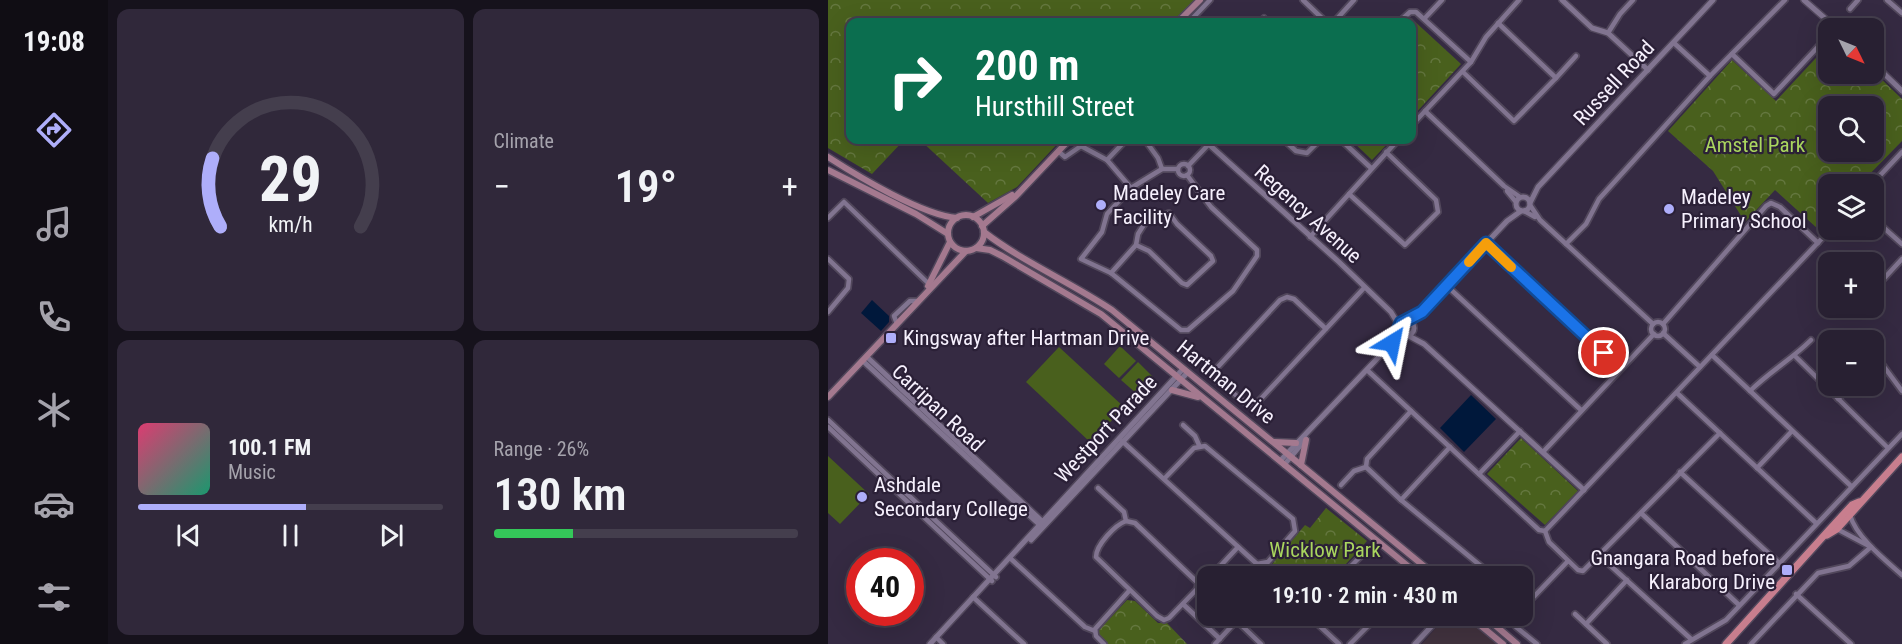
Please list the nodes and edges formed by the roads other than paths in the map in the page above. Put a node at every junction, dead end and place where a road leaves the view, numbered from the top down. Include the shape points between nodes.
1 (1200, 0) edge
2 (1210, 0) edge
3 (1303, 0) edge
4 (1354, 0) edge
5 (1442, 0) edge
6 (1519, 0) edge
7 (1562, 0) edge
8 (1633, 0) edge
9 (1713, 0) edge
10 (1785, 0) edge
11 (1804, 0) edge
12 (1858, 0) edge
13 (1887, 0) edge
14 (1850, 9) dead end
15 (1902, 13) edge
16 (1182, 18) edge
17 (1194, 18) edge
18 (1322, 18) edge
19 (1338, 18) edge
20 (1403, 18) edge
21 (1425, 18) junction
22 (1825, 18) edge
23 (1498, 23) junction
24 (1608, 33) junction
25 (1674, 43) junction
26 (1818, 47) edge
27 (1732, 54) junction
28 (1576, 56) dead end
29 (1471, 62) junction
30 (1648, 70) junction
31 (1463, 72) junction
32 (1884, 74) edge
33 (1710, 76) junction
34 (1556, 78) junction
35 (1902, 91) edge
36 (1425, 111) junction
37 (1416, 121) edge
38 (1065, 144) edge
39 (1122, 144) edge
40 (1148, 144) edge
41 (1209, 144) joint
42 (1288, 144) edge
43 (1316, 144) edge
44 (1345, 144) edge
45 (1394, 144) edge
46 (1081, 146) joint
47 (1058, 151) junction
48 (1386, 152) junction
49 (1902, 152) edge
50 (828, 157) edge
51 (1107, 160) junction
52 (1188, 166) junction
53 (1371, 168) junction
54 (1161, 169) junction
55 (1178, 169) junction
56 (828, 170) edge
57 (1881, 174) edge
58 (1187, 175) junction
59 (1025, 186) junction
60 (1538, 187) junction
61 (1131, 188) junction
62 (1349, 194) junction
63 (1518, 200) junction
64 (1530, 204) junction
65 (1523, 211) junction
66 (973, 217) junction
67 (828, 218) edge
68 (957, 218) junction
69 (1540, 220) junction
70 (1507, 221) junction
71 (1884, 228) edge
72 (983, 229) junction
73 (1310, 237) junction
74 (949, 238) junction
75 (1821, 240) edge
76 (1486, 243) junction
77 (1566, 243) junction
78 (1818, 243) junction
79 (1902, 244) edge
80 (1136, 245) junction
81 (976, 248) junction
82 (966, 251) junction
83 (828, 259) edge
84 (1902, 259) edge
85 (1112, 273) junction
86 (1884, 278) edge
87 (929, 284) junction
88 (1447, 286) junction
89 (1364, 288) junction
90 (917, 301) junction
91 (828, 312) edge
92 (1390, 312) junction
93 (1422, 312) junction
94 (1406, 321) junction
95 (1653, 324) junction
96 (1663, 324) junction
97 (1414, 327) junction
98 (1400, 328) junction
99 (1326, 329) junction
100 (1663, 333) junction
101 (1654, 334) junction
102 (1406, 335) junction
103 (1811, 340) dead end
104 (1392, 343) junction
105 (1424, 344) junction
106 (1712, 355) junction
107 (1795, 356) junction
108 (865, 359) junction
109 (1700, 367) junction
110 (1884, 367) edge
111 (1620, 368) junction
112 (1367, 370) junction
113 (1186, 371) junction
114 (1179, 378) junction
115 (1172, 390) junction
116 (1750, 391) junction
117 (1902, 391) edge
118 (1677, 393) junction
119 (1841, 396) edge
120 (829, 397) edge
121 (1201, 398) junction
122 (1838, 399) junction
123 (1581, 410) junction
124 (1411, 411) junction
125 (828, 420) edge
126 (1183, 425) dead end
127 (828, 427) edge
128 (1792, 430) junction
129 (1520, 431) junction
130 (1309, 432) junction
131 (1720, 433) junction
132 (1902, 434) edge
133 (1122, 440) junction
134 (1306, 440) junction
135 (1273, 442) junction
136 (1296, 443) junction
137 (1199, 445) junction
138 (1450, 447) junction
139 (1888, 448) junction
140 (1543, 452) junction
141 (1289, 455) junction
142 (1902, 457) edge
143 (1282, 463) junction
144 (1301, 465) junction
145 (1366, 467) junction
146 (1757, 468) junction
147 (1680, 472) junction
148 (1479, 474) junction
149 (1164, 479) junction
150 (1341, 485) dead end
151 (1851, 486) junction
152 (1098, 488) dead end
153 (1584, 490) junction
154 (1401, 500) junction
155 (1859, 502) junction
156 (1641, 513) junction
157 (1850, 515) junction
158 (1126, 521) junction
159 (1816, 523) junction
160 (1042, 525) junction
161 (1837, 529) junction
162 (1544, 531) junction
163 (1827, 535) junction
164 (1238, 547) junction
165 (1871, 547) junction
166 (1364, 553) dead end
167 (1600, 556) junction
168 (1011, 559) junction
169 (1568, 561) junction
170 (1779, 563) junction
171 (1220, 566) edge
172 (1351, 566) edge
173 (1408, 566) edge
174 (1424, 566) edge
175 (1481, 566) edge
176 (1902, 575) edge
177 (993, 578) junction
178 (1627, 580) junction
179 (1197, 582) edge
180 (1197, 589) edge
181 (1129, 591) junction
182 (1796, 594) junction
183 (1533, 596) edge
184 (974, 598) junction
185 (1183, 604) junction
186 (1739, 605) junction
187 (1575, 614) dead end
188 (1586, 624) junction
189 (1232, 626) edge
190 (1242, 626) edge
191 (1320, 626) edge
192 (1368, 626) edge
193 (1429, 626) edge
194 (1431, 626) edge
195 (1481, 626) edge
196 (1496, 626) edge
197 (1516, 626) edge
198 (1095, 631) junction
199 (1426, 631) junction
200 (1220, 639) junction
201 (1691, 639) junction
202 (934, 641) edge
203 (943, 644) edge
204 (1024, 644) edge
205 (1104, 644) edge
206 (1215, 644) edge
207 (1261, 644) edge
208 (1339, 644) edge
209 (1350, 644) edge
210 (1415, 644) edge
211 (1503, 644) edge
212 (1517, 644) edge
213 (1537, 644) edge
214 (1607, 644) edge
215 (1685, 644) edge
216 (1726, 644) edge
217 (1751, 644) edge
218 (1851, 644) edge

1 - 16 main road
2 - 17 street
3 - 18 street
4 - 19 street
5 - 21 street
6 - 23 street
7 - 24 street via 1592,28
8 - 24 street
9 - 25 street, Russell Road
10 - 27 street
11 - 22 street
12 - 14 street
13 - 15 street
20 - 21 street via 1410,12
21 - 29 street
23 - 29 street
23 - 34 street
24 - 30 street
25 - 30 street, Russell Road
25 - 33 street
26 - 27 street via 1774,94
27 - 33 street
28 - 34 street
29 - 31 street
30 - 60 street, Russell Road
31 - 34 street via 1514,121
31 - 36 street
32 - 35 street
33 - 77 street via 1599,199 1586,224
36 - 37 street
36 - 63 street
38 - 47 main road
39 - 51 street
40 - 54 street
41 - 52 street
41 - 73 street, Regency Avenue
42 - 43 street via 1307,153
44 - 53 street
45 - 48 street
46 - 47 street via 1065,157
46 - 51 street
47 - 59 main road
48 - 53 street
48 - 62 street via 1436,200 1438,212 1405,245
49 - 57 street
50 - 68 main road via 933,213
51 - 61 street
52 - 55 street via 1182,164
52 - 58 street
53 - 62 street
54 - 55 street
54 - 61 street
55 - 58 street via 1180,175
56 - 74 main road via 916,214
58 - 85 street via 1211,207 1257,250 1240,283 1188,330 1181,330
59 - 66 main road
59 - 72 main road
60 - 63 street, Russell Road
60 - 64 street, Russell Road
61 - 85 street via 1107,214 1102,232 1081,259
62 - 73 street
63 - 64 street
63 - 65 street
63 - 70 street
64 - 65 street, Russell Road
64 - 69 street
65 - 69 street
65 - 70 street
66 - 68 main road
66 - 72 main road
67 - 87 street via 844,202
68 - 74 main road via 950,225
69 - 77 street
70 - 76 street
71 - 79 street
72 - 81 main road
72 - 113 main road, Hartman Drive via 1006,249 1112,310
73 - 89 street, Regency Avenue
74 - 82 main road via 958,249
74 - 87 main road
75 - 78 street
76 - 88 street
76 - 111 street
77 - 95 street
78 - 96 street via 1771,203
78 - 106 street
80 - 80 street via 1149,251 1182,283 1191,283 1213,261 1212,255 1169,213 1145,223
80 - 85 street
81 - 82 main road
81 - 114 main road, Hartman Drive via 1002,256 1101,314
82 - 90 main road
83 - 91 street via 849,279 848,288
84 - 86 street
87 - 90 main road
88 - 93 street
88 - 123 street
89 - 92 street, Regency Avenue
89 - 99 street
90 - 108 main road
92 - 94 street, Regency Avenue
92 - 98 street, Regency Avenue
93 - 94 street
93 - 97 street
94 - 97 street, Regency Avenue
94 - 98 street
95 - 96 street
95 - 101 street
96 - 100 street
97 - 102 street
97 - 105 street
98 - 102 street, Regency Avenue
98 - 104 street
99 - 99 street via 1294,298 1280,300 1215,370 1216,380 1250,406 1256,404
100 - 101 street
100 - 109 street
101 - 111 street
102 - 104 street
102 - 105 street
103 - 107 street
104 - 112 street
105 - 129 street
106 - 109 street
106 - 116 street
107 - 116 street via 1767,373
107 - 122 street
108 - 120 main road
108 - 160 street, Carripan Road
109 - 118 street
110 - 117 street
111 - 123 street
112 - 124 street
112 - 130 street
113 - 114 street, Westport Parade
113 - 135 main road, Hartman Drive
114 - 115 street, Westport Parade
114 - 121 main road, Hartman Drive
114 - 133 street, Westport Parade
115 - 121 main road
115 - 133 street, Westport Parade
116 - 128 street
118 - 131 street
118 - 153 street
119 - 122 street
121 - 143 main road, Hartman Drive
122 - 139 street
123 - 140 street
124 - 138 street
124 - 145 street via 1367,459
125 - 177 street
126 - 137 street
127 - 177 street
128 - 146 street
128 - 151 street
129 - 140 street
129 - 148 street
130 - 134 street
130 - 136 street
131 - 146 street
131 - 147 street
132 - 139 street
133 - 149 street
133 - 160 street, Westport Parade
134 - 141 street
134 - 144 main road
135 - 136 main road
135 - 141 main road, Hartman Drive
136 - 141 street
137 - 149 street
137 - 164 street via 1216,453 1295,521 1294,531 1264,564 1254,562
138 - 148 street
138 - 154 street
139 - 151 street
140 - 153 street
141 - 143 street
141 - 144 main road, Hartman Drive
142 - 155 main road
143 - 173 main road, Hartman Drive
144 - 174 main road, Hartman Drive
145 - 150 street via 1354,471
145 - 154 street
146 - 159 street
147 - 156 street
147 - 170 street
148 - 162 street
149 - 164 street
151 - 159 street
152 - 158 street via 1124,512
153 - 162 street
154 - 175 street
155 - 157 main road
155 - 163 main road
156 - 167 street
156 - 186 street
157 - 161 main road
157 - 165 street via 1854,527
158 - 179 street via 1135,524
158 - 181 street via 1097,548 1096,554 1100,563
159 - 170 street
160 - 168 street, Westport Parade
161 - 163 main road
161 - 165 street
162 - 169 street
163 - 216 main road
164 - 171 street
165 - 176 street
165 - 182 street via 1849,566 1818,573
166 - 172 street
167 - 169 street via 1583,571
167 - 178 street
168 - 177 street, Westport Parade
168 - 198 street via 1085,627
169 - 183 street
170 - 186 street
177 - 184 street, Westport Parade
178 - 188 street
178 - 201 street
180 - 185 street
181 - 185 street via 1164,620
181 - 198 street
182 - 217 street
182 - 218 street
184 - 202 street, Westport Parade
184 - 204 street
185 - 200 street
186 - 201 street via 1718,626
187 - 188 street
188 - 214 street
189 - 200 street
190 - 207 street
191 - 208 street
192 - 209 street
193 - 199 street
194 - 199 street
195 - 211 main road
196 - 212 main road
197 - 213 street
198 - 205 street
199 - 210 street
200 - 206 street
201 - 215 street
202 - 203 street

